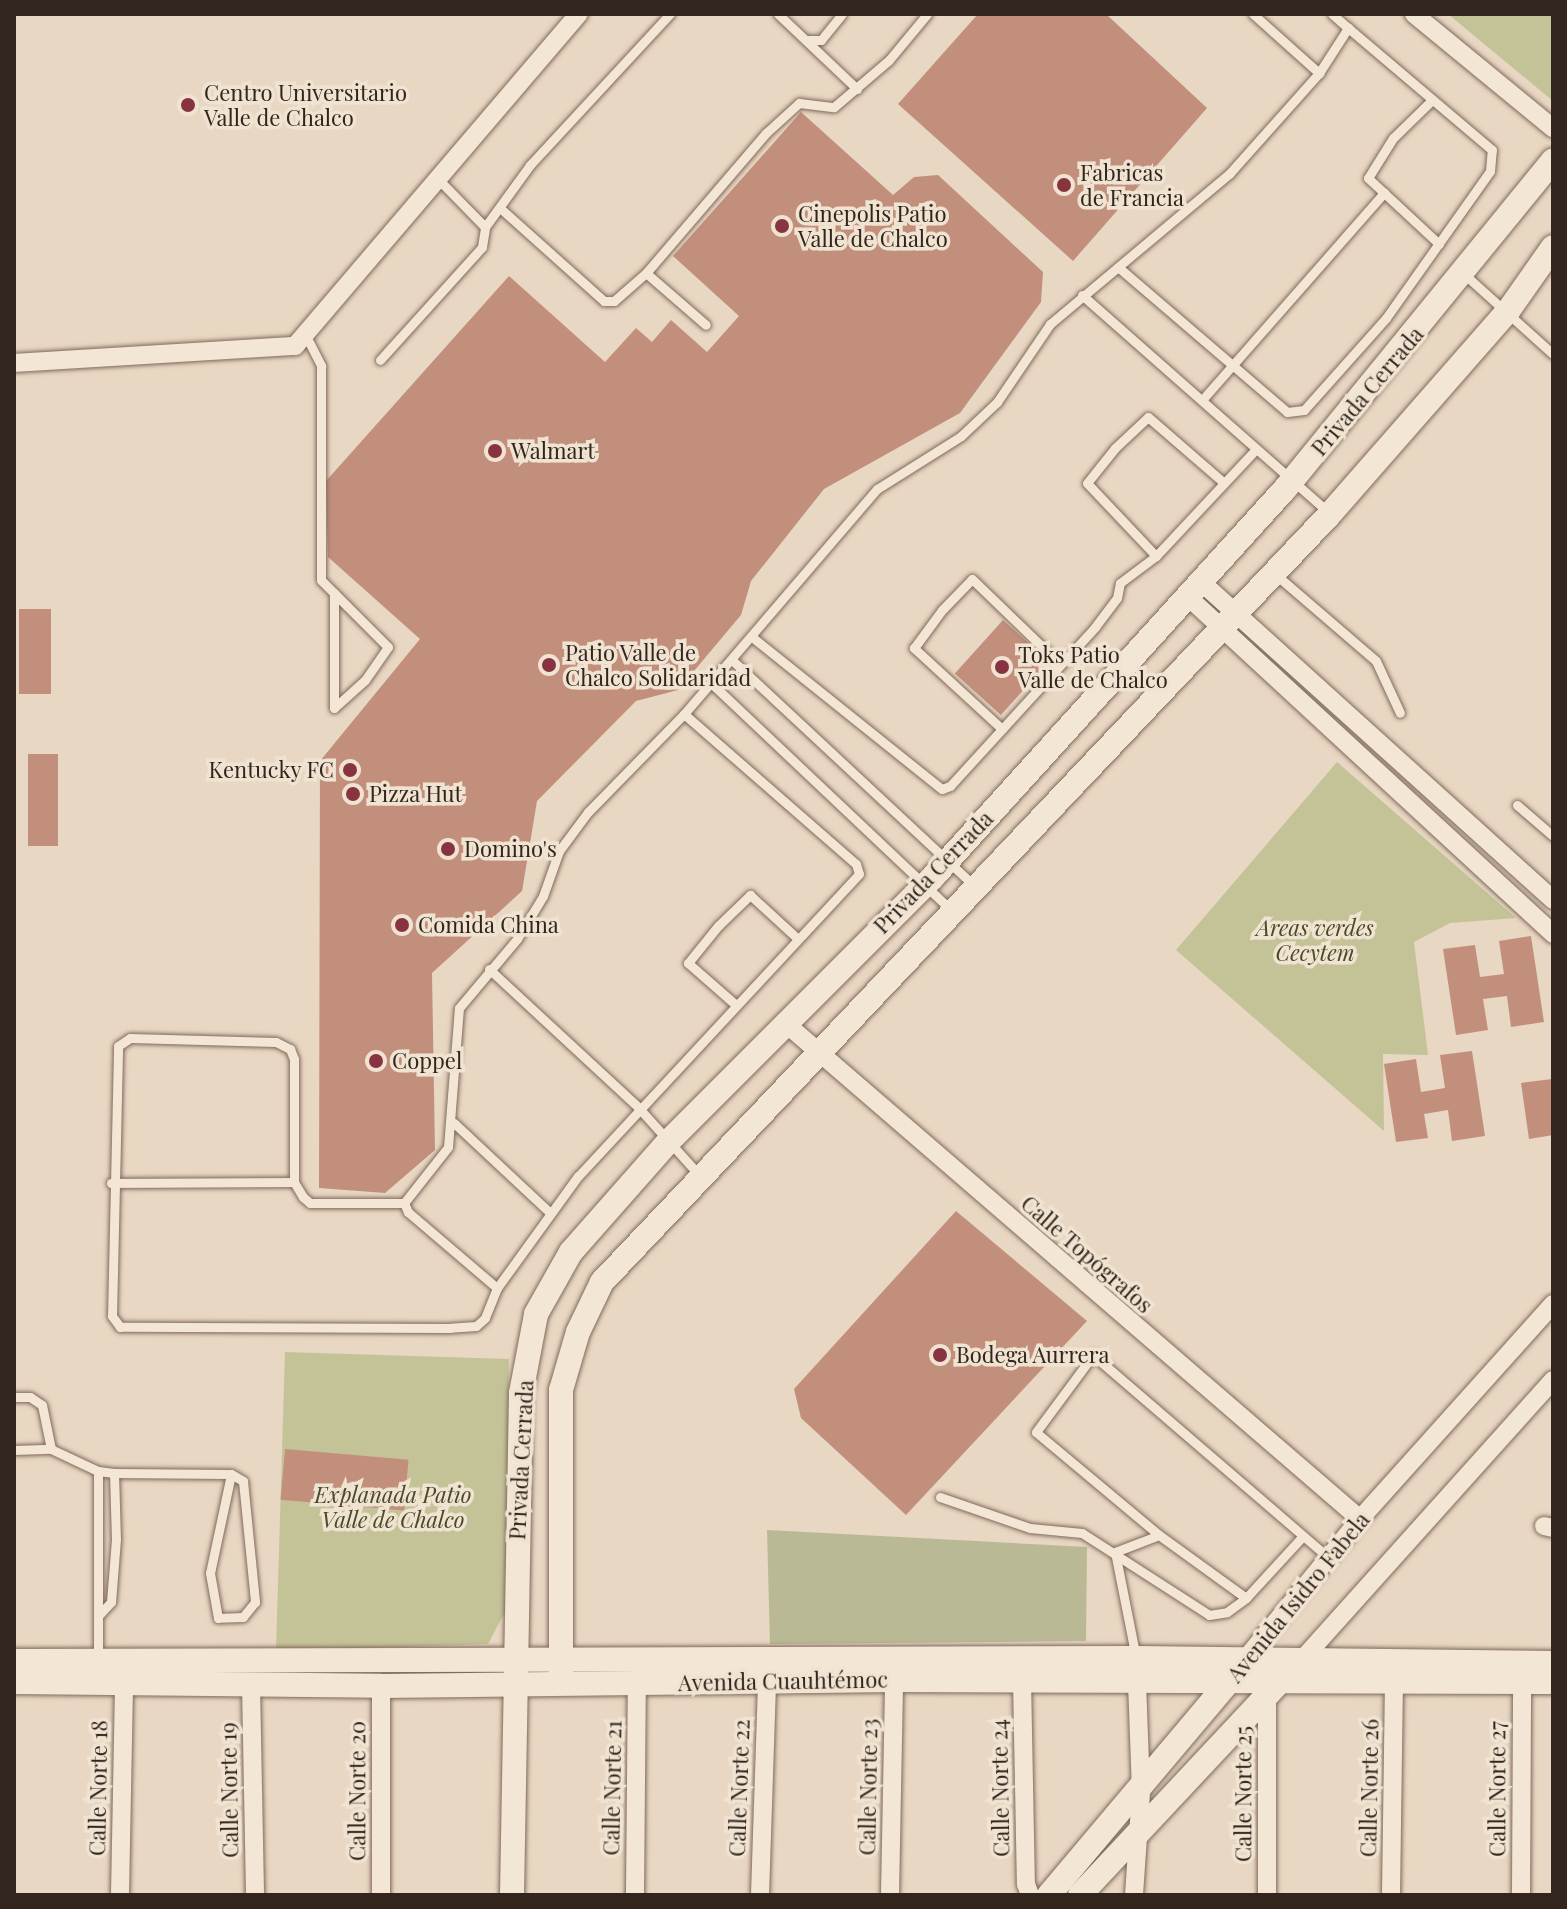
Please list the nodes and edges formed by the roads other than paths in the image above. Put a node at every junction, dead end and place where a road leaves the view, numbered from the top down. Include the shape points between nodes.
1 (579, 14) edge
2 (670, 14) edge
3 (778, 14) edge
4 (842, 14) edge
5 (927, 14) edge
6 (1253, 14) edge
7 (1332, 14) edge
8 (1414, 14) edge
9 (1348, 28) junction
10 (805, 40) junction
11 (1319, 73) junction
12 (857, 89) junction
13 (1432, 100) junction
14 (1553, 128) edge
15 (1553, 160) edge
16 (438, 179) junction
17 (1384, 193) junction
18 (500, 208) junction
19 (485, 227) junction
20 (1439, 244) junction
21 (1553, 247) edge
22 (1118, 267) junction
23 (646, 273) junction
24 (1464, 274) junction
25 (1082, 295) junction
26 (1508, 311) junction
27 (706, 325) dead end
28 (305, 334) junction
29 (1553, 354) edge
30 (380, 360) dead end
31 (14, 363) edge
32 (1231, 367) junction
33 (1202, 400) junction
34 (1256, 449) junction
35 (1294, 478) junction
36 (1223, 482) junction
37 (1330, 514) junction
38 (1156, 556) junction
39 (1275, 574) junction
40 (1192, 588) junction
41 (334, 593) junction
42 (1230, 622) junction
43 (752, 637) junction
44 (732, 660) junction
45 (1060, 664) junction
46 (711, 683) junction
47 (1400, 713) dead end
48 (684, 714) junction
49 (1002, 729) junction
50 (1517, 805) dead end
51 (1553, 836) edge
52 (948, 859) junction
53 (1508, 860) junction
54 (1492, 878) junction
55 (927, 883) junction
56 (979, 891) junction
57 (1553, 900) edge
58 (955, 914) junction
59 (1553, 934) edge
60 (797, 938) junction
61 (489, 969) junction
62 (736, 1005) junction
63 (784, 1022) junction
64 (817, 1054) junction
65 (638, 1107) junction
66 (454, 1123) junction
67 (669, 1141) junction
68 (701, 1177) junction
69 (294, 1182) junction
70 (111, 1183) junction
71 (404, 1203) junction
72 (549, 1212) junction
73 (497, 1288) junction
74 (1552, 1306) edge
75 (1553, 1380) edge
76 (14, 1397) edge
77 (51, 1449) junction
78 (14, 1450) edge
79 (98, 1471) junction
80 (114, 1473) junction
81 (231, 1474) junction
82 (940, 1497) dead end
83 (1360, 1519) junction
84 (1159, 1535) junction
85 (1303, 1536) junction
86 (116, 1539) junction
87 (98, 1541) junction
88 (1115, 1552) junction
89 (1329, 1558) junction
90 (1246, 1598) junction
91 (98, 1616) junction
92 (14, 1661) edge
93 (1243, 1662) junction
94 (1299, 1663) junction
95 (1553, 1663) edge
96 (1136, 1670) junction
97 (99, 1671) junction
98 (560, 1671) junction
99 (517, 1672) junction
100 (894, 1680) junction
101 (1022, 1680) junction
102 (14, 1682) edge
103 (124, 1682) junction
104 (637, 1682) junction
105 (767, 1682) junction
106 (1229, 1682) junction
107 (1394, 1682) junction
108 (1522, 1682) junction
109 (1553, 1682) edge
110 (251, 1685) junction
111 (381, 1686) junction
112 (1274, 1687) junction
113 (1141, 1791) junction
114 (1138, 1833) junction
115 (120, 1895) edge
116 (255, 1895) edge
117 (381, 1895) edge
118 (512, 1895) edge
119 (635, 1895) edge
120 (760, 1895) edge
121 (890, 1895) edge
122 (1030, 1895) edge
123 (1049, 1895) edge
124 (1080, 1895) edge
125 (1134, 1895) edge
126 (1267, 1895) edge
127 (1391, 1895) edge
128 (1521, 1895) edge

1 - 16 street
2 - 18 lane via 530,165
3 - 10 lane
4 - 10 lane via 821,40
5 - 12 lane
6 - 11 lane
7 - 9 lane
8 - 14 street
9 - 11 lane
9 - 13 lane
10 - 12 lane
11 - 22 lane via 1229,174
12 - 23 lane via 834,107 799,103 766,133
13 - 17 lane via 1393,138 1368,178
13 - 20 lane via 1492,150 1490,171
15 - 24 street, Privada Cerrada
16 - 19 lane
16 - 28 street
17 - 20 lane
17 - 32 lane
18 - 19 lane
18 - 23 lane via 604,301 614,301
19 - 30 lane via 482,247
20 - 32 lane via 1386,318 1304,410 1287,412
21 - 26 street, Privada Cerrada
22 - 25 lane
22 - 32 lane
23 - 27 lane
24 - 26 lane
24 - 35 street, Privada Cerrada
25 - 33 lane
25 - 43 lane via 1050,324 997,402 961,436 877,489
26 - 29 lane
26 - 37 street, Privada Cerrada
28 - 31 street via 295,346
28 - 41 lane via 321,366 321,580
32 - 33 lane
33 - 34 lane
34 - 35 lane
34 - 36 lane
35 - 37 lane
35 - 40 street, Privada Cerrada
36 - 38 lane
36 - 38 lane via 1148,417 1115,448 1087,483
37 - 39 street, Privada Cerrada
38 - 45 lane via 1120,583 1117,598 1103,617
39 - 42 street, Privada Cerrada
39 - 47 lane via 1376,661
40 - 42 street
40 - 52 street, Privada Cerrada
41 - 41 lane via 332,613 334,708 365,680 388,647
42 - 53 street
42 - 54 street
42 - 56 street, Privada Cerrada
43 - 44 lane
43 - 49 lane via 942,789
44 - 46 lane
44 - 52 lane
45 - 49 lane
45 - 49 lane via 972,579 942,610 914,648
46 - 48 lane
46 - 55 lane
48 - 60 lane via 856,864 859,874
48 - 61 lane via 588,812 559,851 543,896 517,939
50 - 51 lane
52 - 55 street, Privada Cerrada
52 - 56 lane
53 - 54 street
53 - 57 street
54 - 59 street
55 - 58 lane
55 - 63 street, Privada Cerrada
56 - 58 street, Privada Cerrada
58 - 64 street, Privada Cerrada
60 - 62 lane
60 - 62 lane via 750,895 718,926 688,963
61 - 65 lane
61 - 66 lane via 459,1008
62 - 65 lane
63 - 64 street, Calle Topógrafos
63 - 67 street, Privada Cerrada
64 - 68 street, Privada Cerrada
64 - 83 street, Calle Topógrafos
65 - 67 lane
65 - 72 lane
66 - 71 lane via 448,1147
66 - 72 lane
67 - 68 lane
67 - 99 street, Privada Cerrada via 571,1252 536,1314 521,1393
68 - 98 street, Privada Cerrada via 602,1282 578,1332 561,1390
69 - 70 lane
69 - 70 lane via 290,1049 276,1042 130,1038 118,1046
69 - 71 lane via 310,1203
70 - 73 lane via 112,1316 120,1327 476,1326
71 - 73 lane
72 - 73 lane
74 - 83 street, Avenida Isidro Fabela
75 - 94 street, Avenida Isidro Fabela
76 - 77 lane via 30,1397 42,1405
77 - 78 lane
77 - 79 lane
79 - 80 lane
79 - 87 lane
80 - 81 lane
80 - 86 lane
81 - 81 lane via 210,1573 218,1618 243,1617 255,1602 243,1481
82 - 88 lane via 1030,1528 1082,1533
83 - 89 street, Avenida Isidro Fabela
84 - 85 lane via 1036,1432 1093,1355
84 - 88 lane
84 - 90 lane
85 - 89 lane
85 - 90 lane
86 - 87 lane
86 - 91 lane via 111,1602
87 - 91 lane
88 - 90 lane via 1209,1615 1227,1612
88 - 96 lane
89 - 93 street, Avenida Isidro Fabela
91 - 97 lane
92 - 97 street, Avenida Cuauhtémoc
93 - 94 street, Avenida Cuauhtémoc
93 - 96 street, Avenida Cuauhtémoc
93 - 106 street, Avenida Isidro Fabela
94 - 95 street, Avenida Cuauhtémoc
94 - 112 street, Avenida Isidro Fabela
96 - 98 street, Avenida Cuauhtémoc
96 - 101 street, Avenida Cuauhtémoc
96 - 106 street, Avenida Cuauhtémoc
96 - 113 street
97 - 99 street, Avenida Cuauhtémoc
97 - 102 street, Avenida Cuauhtémoc
97 - 103 street, Avenida Cuauhtémoc
98 - 99 street, Avenida Cuauhtémoc
98 - 104 street, Avenida Cuauhtémoc
99 - 111 street, Avenida Cuauhtémoc
99 - 118 street, Privada Cerrada
100 - 101 street, Avenida Cuauhtémoc
100 - 105 street, Avenida Cuauhtémoc
100 - 121 street, Calle Norte 23
101 - 122 street, Calle Norte 24
103 - 110 street, Avenida Cuauhtémoc
103 - 115 street, Calle Norte 18
104 - 105 street, Avenida Cuauhtémoc
104 - 119 street, Calle Norte 21
105 - 120 street, Calle Norte 22
106 - 112 street, Avenida Cuauhtémoc
106 - 113 street, Avenida Isidro Fabela
107 - 108 street, Avenida Cuauhtémoc
107 - 112 street, Avenida Cuauhtémoc
107 - 127 street, Calle Norte 26
108 - 109 street, Avenida Cuauhtémoc
108 - 128 street, Calle Norte 27
110 - 111 street, Avenida Cuauhtémoc
110 - 116 street, Calle Norte 19
111 - 117 street, Calle Norte 20
112 - 114 street, Avenida Isidro Fabela
112 - 126 street, Calle Norte 25
113 - 114 street
113 - 123 street, Avenida Isidro Fabela
114 - 124 street, Avenida Isidro Fabela
114 - 125 street

